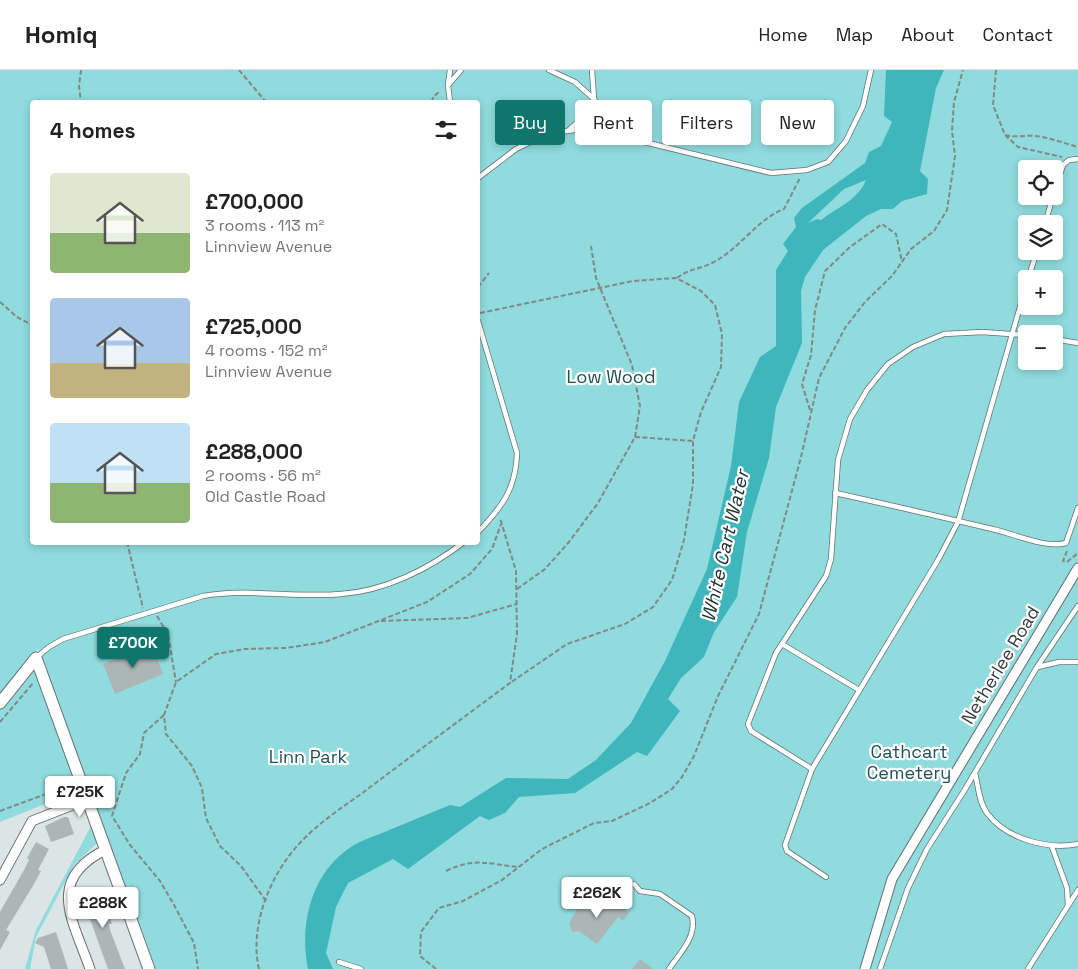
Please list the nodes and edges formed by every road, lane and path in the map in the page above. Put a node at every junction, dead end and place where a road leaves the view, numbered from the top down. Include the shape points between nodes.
1 (81, 70) edge
2 (239, 70) edge
3 (450, 70) edge
4 (460, 70) edge
5 (549, 70) edge
6 (592, 70) edge
7 (871, 70) edge
8 (963, 70) edge
9 (996, 70) edge
10 (448, 85) junction
11 (594, 99) junction
12 (81, 100) edge
13 (264, 100) edge
14 (432, 100) edge
15 (450, 100) edge
16 (575, 130) edge
17 (568, 131) junction
18 (1004, 135) junction
19 (652, 143) edge
20 (1078, 147) edge
21 (1078, 159) edge
22 (1068, 160) junction
23 (1063, 165) edge
24 (806, 170) junction
25 (480, 176) edge
26 (591, 246) dead end
27 (902, 262) junction
28 (489, 273) dead end
29 (676, 278) junction
30 (480, 284) edge
31 (602, 288) junction
32 (0, 302) edge
33 (480, 313) edge
34 (1018, 313) edge
35 (30, 324) edge
36 (480, 328) edge
37 (1012, 333) junction
38 (1018, 334) edge
39 (1063, 340) edge
40 (1078, 343) edge
41 (811, 412) junction
42 (635, 437) junction
43 (693, 441) junction
44 (835, 493) junction
45 (1078, 508) edge
46 (498, 511) junction
47 (958, 522) junction
48 (501, 524) junction
49 (480, 530) edge
50 (1066, 544) junction
51 (128, 545) edge
52 (459, 545) edge
53 (1078, 553) edge
54 (1078, 568) edge
55 (516, 589) junction
56 (517, 604) junction
57 (1078, 606) edge
58 (154, 610) junction
59 (144, 613) junction
60 (379, 622) junction
61 (782, 644) junction
62 (36, 658) junction
63 (1078, 662) edge
64 (1038, 667) junction
65 (42, 674) junction
66 (176, 682) junction
67 (510, 683) junction
68 (859, 690) junction
69 (0, 703) edge
70 (164, 716) junction
71 (0, 722) edge
72 (812, 769) junction
73 (976, 773) junction
74 (86, 794) junction
75 (0, 811) edge
76 (1078, 844) edge
77 (1052, 847) junction
78 (105, 850) junction
79 (518, 867) junction
80 (446, 871) dead end
81 (826, 877) dead end
82 (0, 880) edge
83 (634, 884) dead end
84 (1078, 890) edge
85 (266, 901) junction
86 (1068, 906) junction
87 (339, 962) dead end
88 (90, 969) edge
89 (149, 969) edge
90 (198, 969) edge
91 (259, 969) edge
92 (361, 969) edge
93 (436, 969) edge
94 (669, 969) edge
95 (865, 969) edge
96 (880, 969) edge
97 (1028, 969) edge

1 - 12 path
2 - 13 path
3 - 10 lane
4 - 10 lane
5 - 11 lane via 575,82
6 - 11 lane
7 - 24 lane via 862,106 846,142 828,162
8 - 27 path via 954,102 952,131 955,156 947,210 934,231 911,249
9 - 18 path via 993,106
10 - 14 path
10 - 15 lane
11 - 17 lane via 584,116
16 - 17 lane
17 - 25 lane via 547,134 516,148
18 - 20 path via 1038,137
18 - 22 path via 1018,147
19 - 24 lane via 771,173
21 - 22 lane
22 - 23 lane
24 - 29 path via 784,208 768,215 713,263 685,271
26 - 31 path via 596,278
27 - 41 path via 845,328 819,378
27 - 41 path via 896,234 882,224 850,247 825,271 815,310 811,354 802,384
28 - 30 path
29 - 31 path via 633,281
29 - 43 path via 701,292 715,305 722,334 721,367 701,412
31 - 33 path
31 - 42 path via 632,365 640,406
32 - 35 path
34 - 37 lane
36 - 46 lane via 517,453 517,471
37 - 38 lane
37 - 44 lane via 944,334 912,347 888,364 850,419 838,460
37 - 47 lane
39 - 40 lane
41 - 79 path via 758,614 682,777 672,789 650,803 612,822 594,823 542,848
42 - 43 path
42 - 55 path via 598,503 569,542 545,569
43 - 67 path via 693,484 684,540 672,580 653,608 626,624 567,644
44 - 47 lane
44 - 61 lane via 831,559 826,576
45 - 50 lane
46 - 48 path
46 - 49 lane
47 - 50 lane via 1046,543
47 - 68 lane
48 - 55 path via 514,563
48 - 60 path via 492,549 470,574 427,602
50 - 53 path via 1068,549 1063,561 1067,562
51 - 59 path
52 - 58 lane via 407,577 363,591 341,594 222,592
54 - 95 street, Netherlee Road via 892,879
55 - 56 path
56 - 60 path via 467,618
56 - 67 path
57 - 64 lane
58 - 59 lane
58 - 66 path via 168,634
59 - 62 lane via 63,640
60 - 66 path via 325,642 216,654
61 - 68 lane
61 - 72 lane via 758,694 748,724 751,731
62 - 65 street
62 - 69 street
63 - 64 lane
64 - 73 lane
65 - 71 path
65 - 74 street
66 - 70 path
67 - 85 path via 330,817 299,844 277,874
68 - 72 lane
70 - 85 path via 166,734 192,766 202,788 206,818 220,846 241,866
70 - 90 path via 144,733 140,754 126,773 112,816 173,903 194,943
72 - 81 lane via 785,844 787,851
73 - 77 lane via 986,813 1006,830
73 - 96 lane via 927,849 908,888
74 - 75 path via 74,784
74 - 78 street
74 - 82 street via 32,821
76 - 77 lane
77 - 86 lane via 1067,888
78 - 88 street via 80,866 68,887 68,905
78 - 89 street
79 - 80 path via 482,861
79 - 93 path via 502,880 463,901 439,908 421,932 420,956
83 - 94 lane via 640,890 660,894 692,916 694,927 689,940
84 - 86 lane
85 - 91 path via 259,920 256,956
86 - 97 lane
87 - 92 lane

